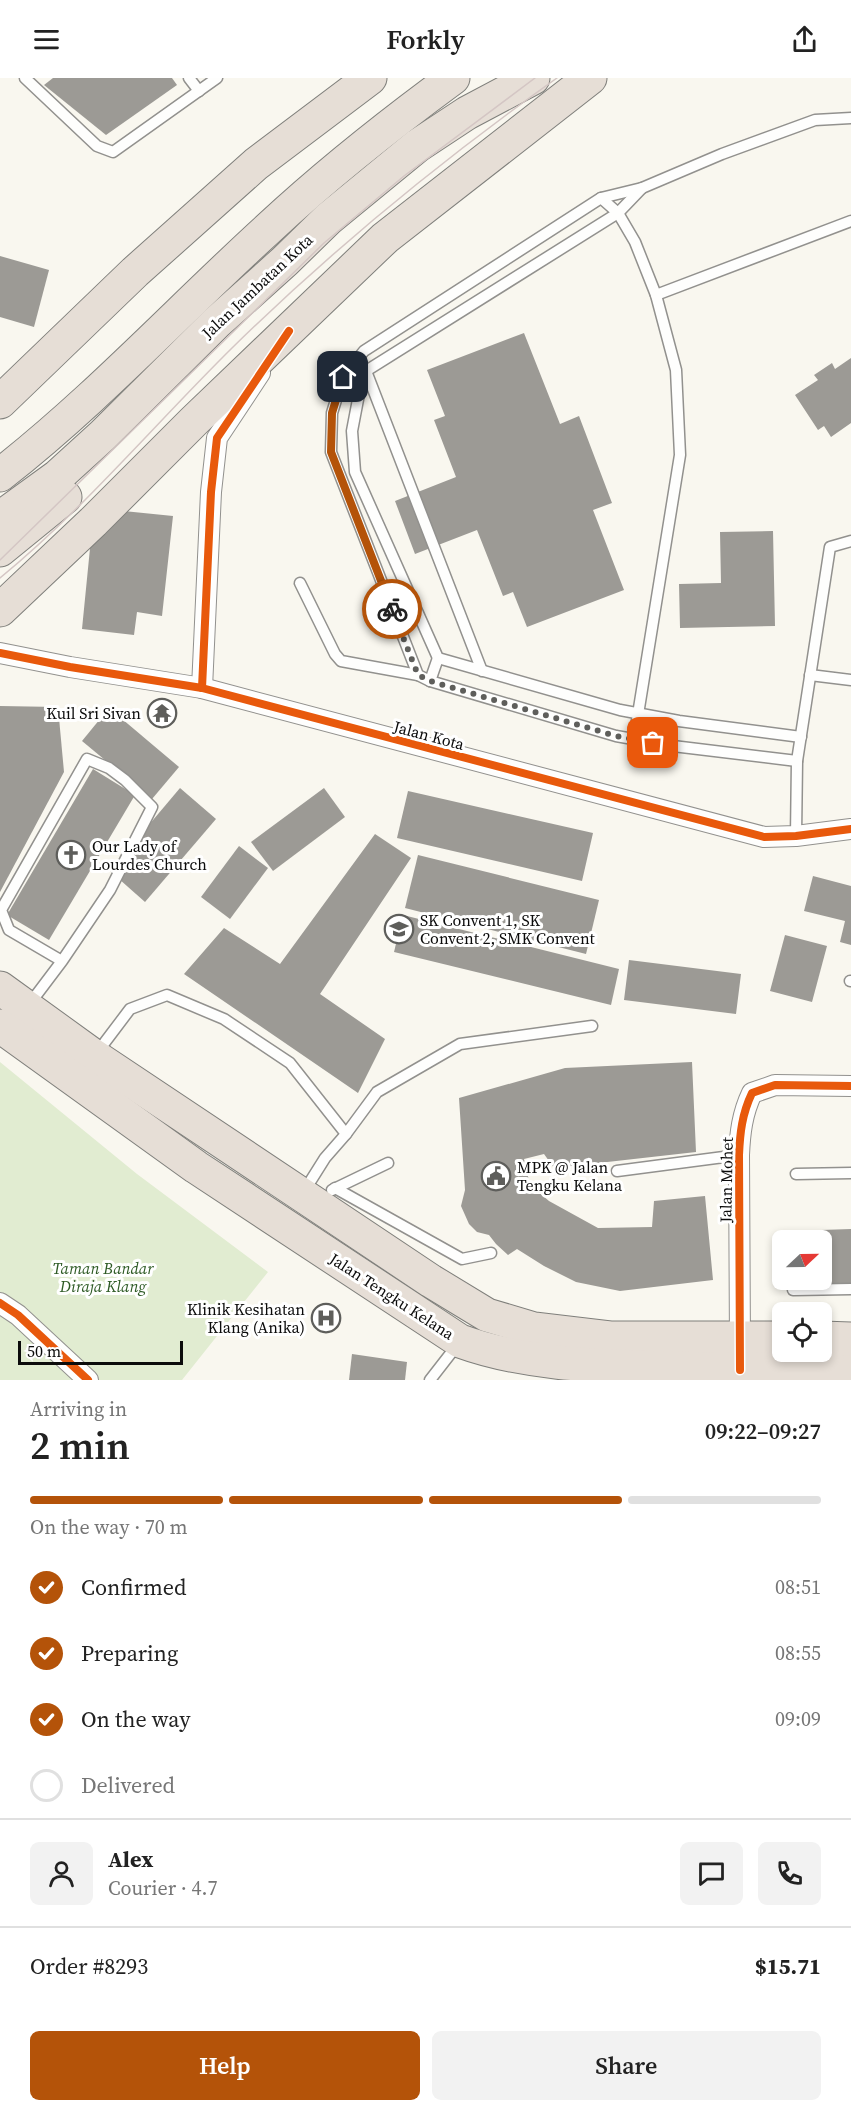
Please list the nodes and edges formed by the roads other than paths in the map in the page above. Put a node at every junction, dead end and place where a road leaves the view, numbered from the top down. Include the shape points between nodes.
1 (25, 78) edge
2 (189, 78) edge
3 (217, 78) edge
4 (370, 78) edge
5 (453, 78) edge
6 (533, 78) edge
7 (590, 78) edge
8 (199, 91) junction
9 (851, 118) edge
10 (642, 188) junction
11 (601, 198) junction
12 (618, 213) junction
13 (851, 221) edge
14 (285, 261) junction
15 (657, 295) junction
16 (289, 331) junction
17 (366, 371) junction
18 (0, 402) edge
19 (0, 475) edge
20 (0, 518) edge
21 (851, 541) edge
22 (0, 550) edge
23 (300, 583) dead end
24 (0, 610) edge
25 (0, 653) edge
26 (438, 658) junction
27 (482, 671) junction
28 (418, 675) junction
29 (810, 675) junction
30 (851, 680) edge
31 (430, 681) junction
32 (202, 688) junction
33 (638, 714) junction
34 (801, 737) junction
35 (634, 739) junction
36 (797, 761) junction
37 (851, 829) edge
38 (796, 836) junction
39 (62, 961) junction
40 (0, 988) edge
41 (13, 1017) edge
42 (592, 1026) dead end
43 (94, 1056) junction
44 (851, 1086) edge
45 (346, 1134) junction
46 (738, 1155) junction
47 (388, 1163) dead end
48 (617, 1171) dead end
49 (851, 1173) edge
50 (796, 1174) dead end
51 (316, 1194) junction
52 (491, 1253) dead end
53 (832, 1289) edge
54 (851, 1289) edge
55 (0, 1303) edge
56 (9, 1317) edge
57 (740, 1337) junction
58 (772, 1338) edge
59 (832, 1338) edge
60 (851, 1338) edge
61 (460, 1341) junction
62 (740, 1370) junction
63 (851, 1370) edge
64 (88, 1380) edge
65 (430, 1380) edge

1 - 8 lane via 97,146 113,152
2 - 8 lane
3 - 8 lane
4 - 18 highway via 256,165 135,272
5 - 19 highway, Jalan Jambatan Kota via 349,156 46,439
6 - 14 highway, Jalan Jambatan Kota via 467,113 417,146 328,219
7 - 16 highway via 385,238
9 - 10 lane via 815,120
10 - 11 lane
10 - 12 lane
11 - 12 lane
11 - 28 lane via 364,351 343,377 332,413 331,452
12 - 15 lane
12 - 17 lane
13 - 15 lane
14 - 20 highway, Jalan Jambatan Kota via 58,476
14 - 22 highway via 225,331 83,481
15 - 33 lane via 675,370 680,455
16 - 24 highway
16 - 32 street via 217,438
17 - 26 lane via 352,431 355,472
17 - 27 lane
21 - 29 lane via 830,547
23 - 28 lane via 341,661
25 - 32 street, Jalan Kota
26 - 27 lane
26 - 31 lane
27 - 33 lane
28 - 31 lane
29 - 30 lane
29 - 34 lane
31 - 35 lane
32 - 38 street, Jalan Kota via 764,837
33 - 34 lane
33 - 35 lane
34 - 36 lane
35 - 36 lane
36 - 38 lane
37 - 38 street, Jalan Kota
39 - 39 lane via 110,890 152,807 109,768 87,759 1,910 9,930
39 - 41 lane
40 - 41 highway, Jalan Tengku Kelana
41 - 43 highway, Jalan Tengku Kelana
41 - 61 highway, Jalan Tengku Kelana via 196,1167
42 - 45 lane via 460,1044 377,1092
43 - 45 lane via 130,1009 167,995 224,1020 290,1063
43 - 51 highway, Jalan Tengku Kelana
44 - 46 street, Jalan Mohet via 775,1085 752,1094 744,1110
45 - 51 lane via 325,1158
46 - 48 lane
46 - 57 street, Jalan Mohet
47 - 51 lane
49 - 50 lane
51 - 52 lane via 462,1259
51 - 57 highway, Jalan Tengku Kelana via 431,1281 487,1315 534,1329 610,1338
53 - 54 lane
55 - 56 street
56 - 64 street
57 - 58 highway, Jalan Tengku Kelana
57 - 62 street, Jalan Mohet
59 - 60 highway
61 - 62 highway, Jalan Tengku Kelana via 531,1359 610,1367
61 - 65 lane
62 - 63 highway, Jalan Tengku Kelana

